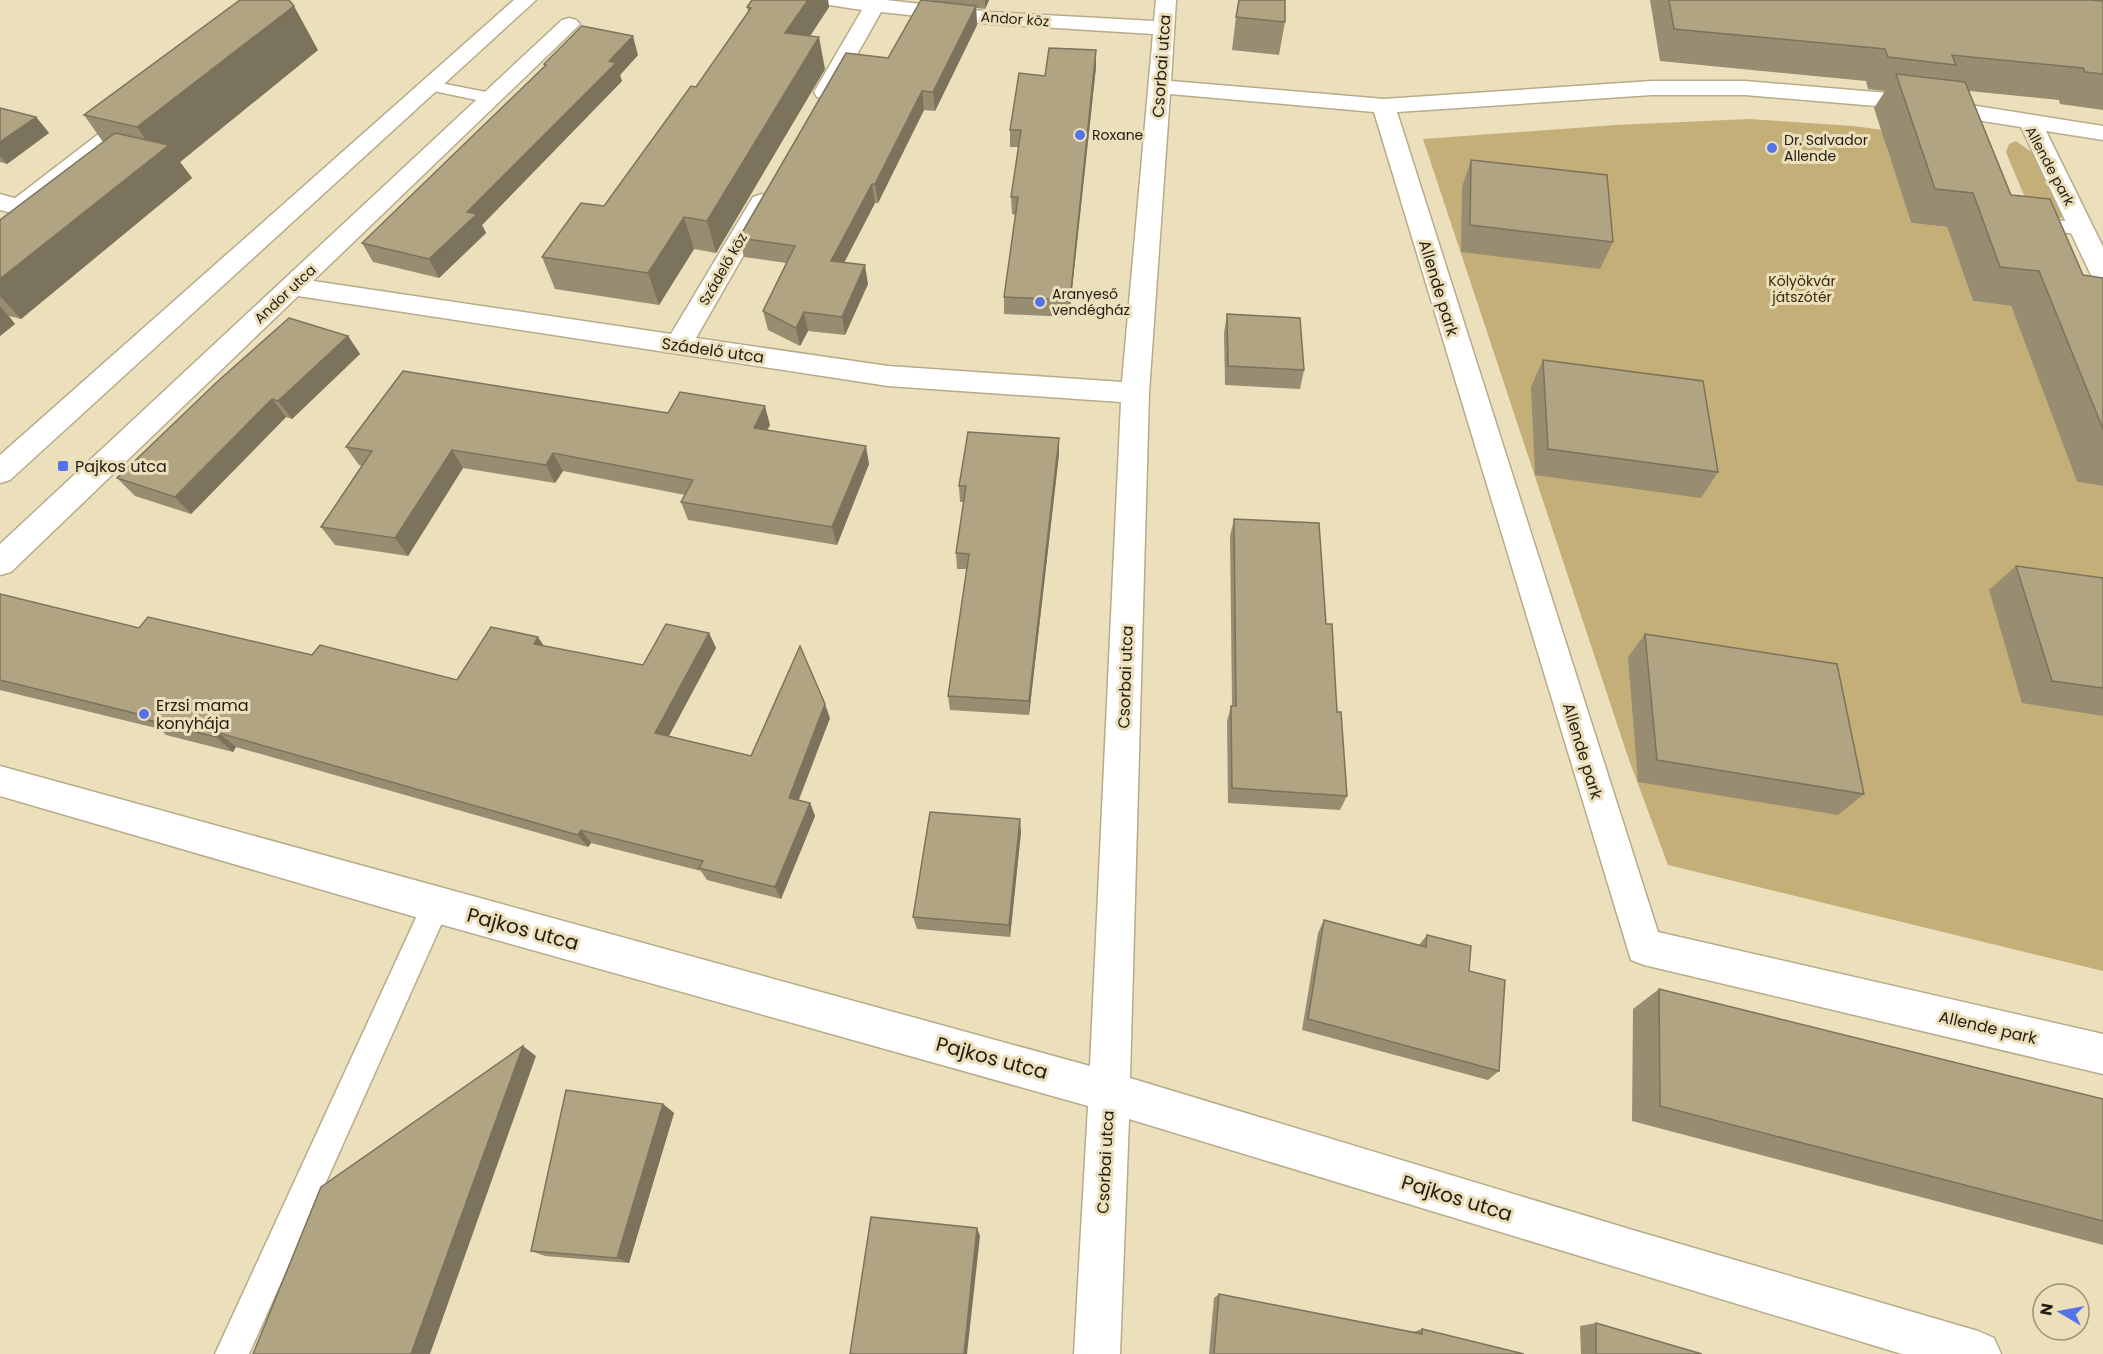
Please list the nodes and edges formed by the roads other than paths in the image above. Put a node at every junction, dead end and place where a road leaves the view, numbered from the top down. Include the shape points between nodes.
1 (526, 0) edge
2 (830, 0) edge
3 (875, 5) junction
4 (1165, 14) edge
5 (569, 24) dead end
6 (430, 86) junction
7 (1160, 87) junction
8 (491, 98) junction
9 (1384, 106) junction
10 (816, 108) edge
11 (138, 112) edge
12 (2030, 122) junction
13 (2103, 133) edge
14 (774, 181) edge
15 (8, 204) edge
16 (2016, 212) edge
17 (2084, 229) junction
18 (0, 246) edge
19 (2103, 273) edge
20 (293, 287) junction
21 (678, 345) junction
22 (1135, 393) junction
23 (0, 472) edge
24 (0, 563) edge
25 (0, 781) edge
26 (436, 905) junction
27 (2103, 1054) edge
28 (1108, 1092) junction
29 (232, 1354) edge
30 (1096, 1354) edge
31 (1978, 1354) edge

1 - 6 street
2 - 3 street, Andor köz
3 - 4 street, Andor köz via 991,18
3 - 10 street
4 - 7 street, Csorbai utca
5 - 8 street, Andor utca
6 - 8 lane
6 - 23 street
7 - 9 street, Allende park
7 - 22 street, Csorbai utca
8 - 20 street, Andor utca
9 - 12 street, Allende park via 1652,88 1736,88 1889,100 1981,124
9 - 27 street, Allende park via 1644,947
11 - 15 lane
12 - 13 street
12 - 17 street, Allende park
14 - 21 street, Szádelő köz
15 - 18 lane via 44,212
16 - 17 lane via 2020,221
17 - 19 street, Allende park
20 - 21 street, Szádelő utca
20 - 24 street, Andor utca
21 - 22 street, Szádelő utca via 888,376
22 - 28 street, Csorbai utca
25 - 26 street, Pajkos utca
26 - 28 street, Pajkos utca
26 - 29 lane
28 - 30 street, Csorbai utca
28 - 31 street, Pajkos utca

